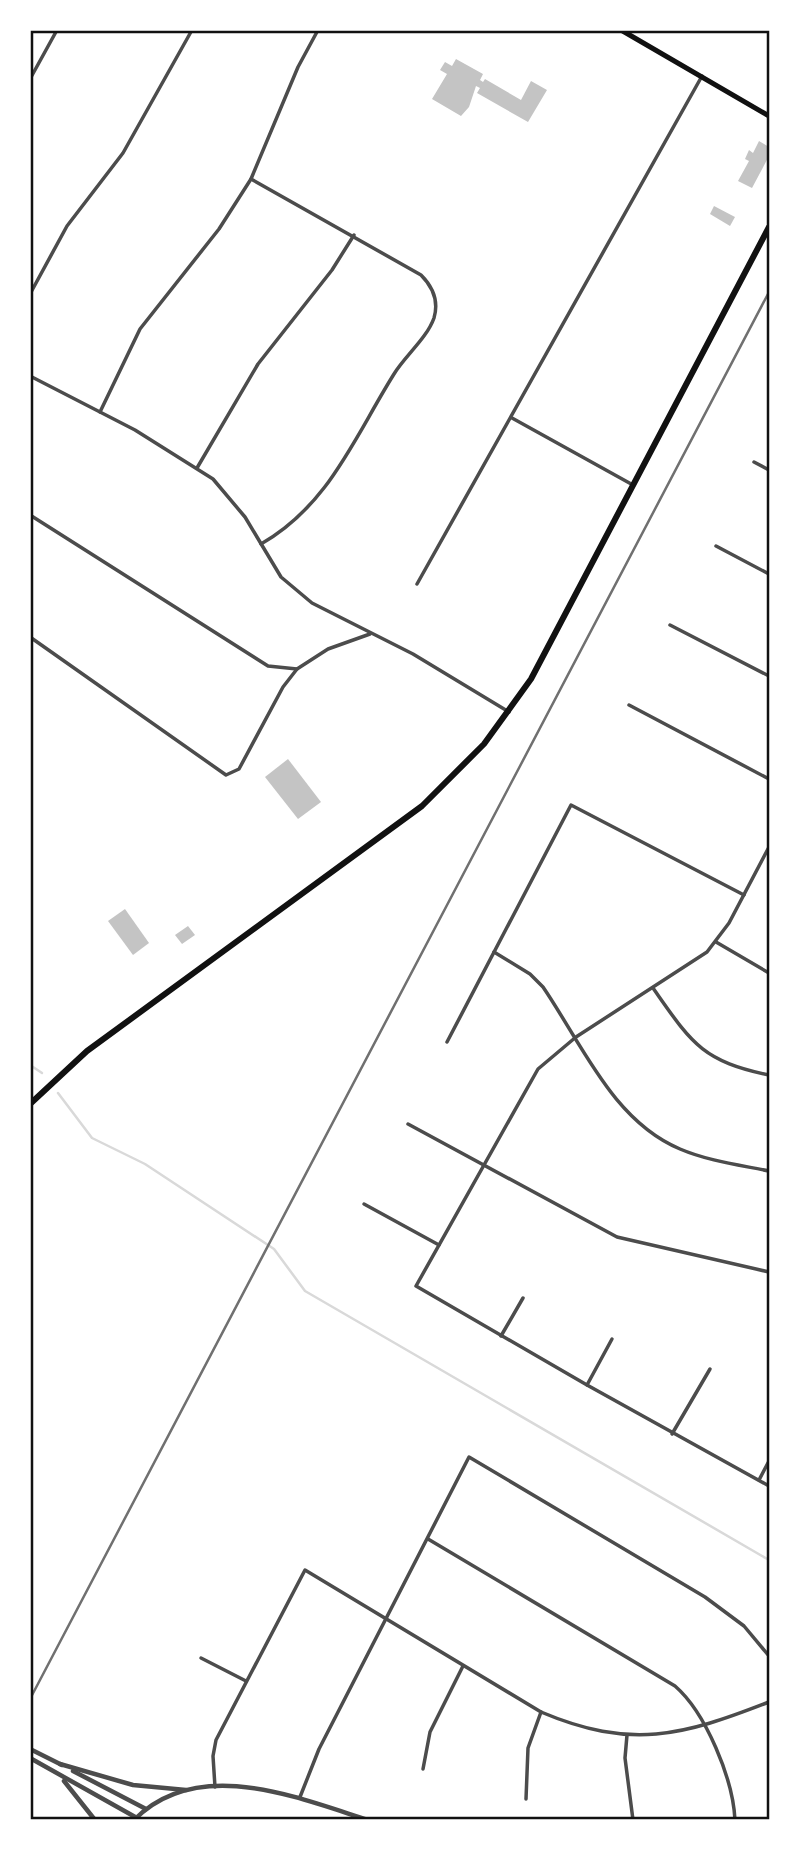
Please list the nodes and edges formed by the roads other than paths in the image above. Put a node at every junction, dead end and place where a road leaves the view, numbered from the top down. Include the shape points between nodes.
1 (57, 30) edge
2 (192, 30) edge
3 (318, 30) edge
4 (621, 30) edge
5 (702, 76) junction
6 (30, 79) edge
7 (769, 116) edge
8 (251, 179) junction
9 (769, 227) edge
10 (355, 235) junction
11 (30, 294) edge
12 (30, 376) edge
13 (100, 412) junction
14 (512, 418) junction
15 (754, 462) dead end
16 (197, 468) junction
17 (769, 470) edge
18 (634, 485) junction
19 (30, 515) edge
20 (261, 544) junction
21 (716, 546) dead end
22 (769, 574) edge
23 (417, 584) dead end
24 (670, 625) dead end
25 (372, 634) junction
26 (30, 638) edge
27 (297, 669) junction
28 (769, 676) edge
29 (629, 705) dead end
30 (510, 712) junction
31 (769, 779) edge
32 (769, 847) edge
33 (744, 895) junction
34 (716, 942) junction
35 (494, 952) junction
36 (769, 973) edge
37 (653, 988) junction
38 (576, 1037) junction
39 (447, 1042) dead end
40 (769, 1075) edge
41 (30, 1104) edge
42 (408, 1124) dead end
43 (482, 1165) junction
44 (769, 1171) edge
45 (364, 1204) dead end
46 (439, 1245) junction
47 (769, 1272) edge
48 (523, 1298) dead end
49 (501, 1335) junction
50 (612, 1339) dead end
51 (710, 1369) dead end
52 (587, 1385) junction
53 (672, 1434) junction
54 (769, 1461) edge
55 (759, 1480) junction
56 (769, 1486) edge
57 (428, 1539) junction
58 (385, 1619) junction
59 (769, 1656) edge
60 (201, 1658) dead end
61 (463, 1666) junction
62 (246, 1681) junction
63 (769, 1702) edge
64 (541, 1712) junction
65 (707, 1726) junction
66 (627, 1735) junction
67 (30, 1749) edge
68 (30, 1758) edge
69 (60, 1764) junction
70 (423, 1769) dead end
71 (58, 1775) junction
72 (215, 1787) junction
73 (191, 1791) junction
74 (300, 1797) junction
75 (526, 1799) dead end
76 (146, 1810) junction
77 (135, 1819) edge
78 (95, 1820) edge
79 (368, 1820) edge
80 (633, 1820) edge
81 (735, 1820) edge

1 - 6 street
2 - 11 street via 123,153 67,226
3 - 8 street
4 - 5 main road
5 - 7 main road
5 - 14 street
8 - 10 street
8 - 13 street via 219,229 140,329
9 - 18 main road
10 - 16 street via 258,364
10 - 20 street via 427,281 434,294 434,318 394,374 328,486 301,517
12 - 13 street
13 - 16 street
14 - 18 street
14 - 23 street
15 - 17 street
16 - 20 street via 230,496
18 - 30 main road
19 - 27 street via 252,659 276,668
20 - 25 street via 275,569 296,591
21 - 22 street
24 - 28 street
25 - 27 street via 328,649
25 - 30 street
26 - 27 street via 226,775 239,769
29 - 31 street
30 - 41 main road via 422,806 87,1052
32 - 33 street
33 - 34 street
33 - 35 street via 571,805
34 - 36 street
34 - 37 street via 692,964
35 - 38 street via 537,981
35 - 39 street
37 - 38 street
37 - 40 street via 698,1047 720,1062
38 - 43 street via 538,1069
38 - 44 street via 622,1107 657,1137 699,1156
42 - 43 street
43 - 46 street
43 - 47 street via 617,1237
45 - 46 street
46 - 49 street via 416,1286
48 - 49 street
49 - 52 street
50 - 52 street
51 - 53 street
52 - 53 street
53 - 55 street
54 - 55 street
55 - 56 street
57 - 58 street
57 - 59 street via 469,1457 705,1597 744,1626
57 - 65 street via 675,1686
58 - 61 street
58 - 62 street via 305,1570
58 - 74 street via 319,1749
60 - 62 street
61 - 64 street
61 - 70 street via 430,1732
62 - 72 street via 216,1740
63 - 65 street
64 - 66 street via 590,1730
64 - 75 street via 528,1748
65 - 66 street
65 - 81 street
66 - 80 street via 625,1758
67 - 69 street
68 - 71 street
69 - 73 street via 133,1785
69 - 76 street
71 - 77 street
71 - 78 street
72 - 73 street
72 - 74 street via 257,1788
73 - 76 street via 162,1799
74 - 79 street
76 - 77 street

